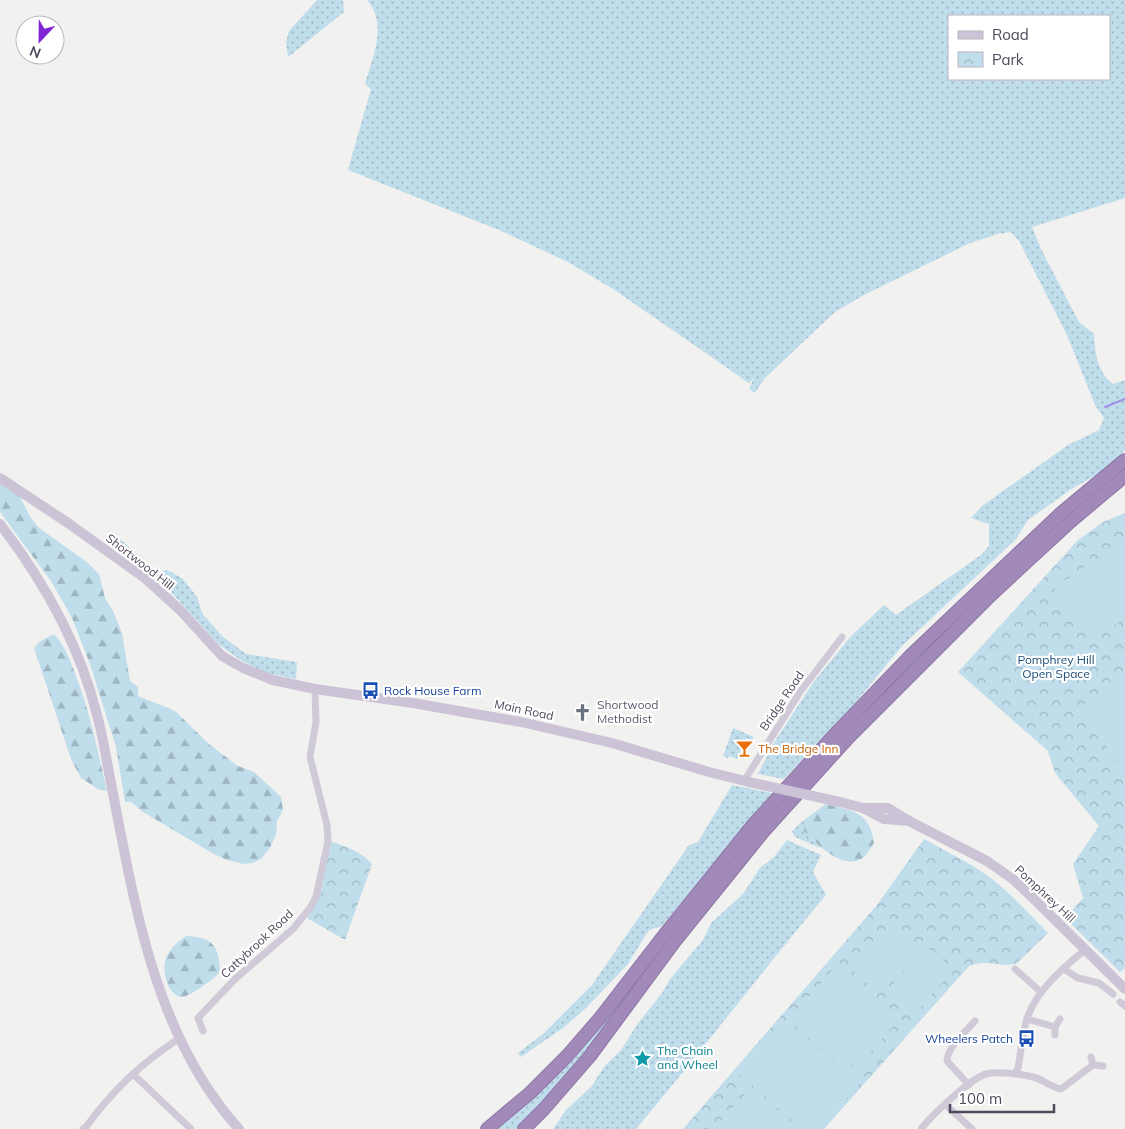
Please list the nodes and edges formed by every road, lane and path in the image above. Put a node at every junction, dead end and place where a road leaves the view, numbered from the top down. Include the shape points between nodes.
1 (1125, 460) edge
2 (1125, 476) edge
3 (0, 478) edge
4 (0, 524) edge
5 (842, 637) dead end
6 (315, 690) junction
7 (747, 781) junction
8 (840, 802) joint
9 (1086, 950) junction
10 (1016, 969) dead end
11 (1064, 969) junction
12 (1125, 989) edge
13 (1041, 992) junction
14 (1114, 994) dead end
15 (1027, 1019) junction
16 (1060, 1019) dead end
17 (975, 1021) dead end
18 (203, 1031) dead end
19 (180, 1038) junction
20 (1091, 1057) dead end
21 (1094, 1065) junction
22 (1103, 1066) dead end
23 (1015, 1073) junction
24 (133, 1074) junction
25 (968, 1085) junction
26 (946, 1105) junction
27 (82, 1129) edge
28 (191, 1129) edge
29 (239, 1129) edge
30 (487, 1129) edge
31 (524, 1129) edge
32 (920, 1129) edge
33 (972, 1129) edge

1 - 30 highway via 1060,514 911,655 837,732 753,825 572,1050 530,1093
2 - 31 highway via 992,594 848,738 763,832 675,941 590,1056
3 - 6 main road, Shortwood Hill via 146,579 222,656 273,680
4 - 19 main road via 49,597 86,679 97,715 147,951
5 - 7 street, Bridge Road via 800,692
6 - 7 main road, Main Road via 413,702 521,722 612,743
6 - 18 street, Cattybrook Road via 316,722 310,757 324,807 328,841 316,897 293,929 198,1018
7 - 8 main road, Main Road, bridge
8 - 9 main road, Pomphrey Hill via 863,808 884,819 909,821 987,861 1014,880
9 - 11 street
9 - 12 main road, Pomphrey Hill
10 - 13 street
11 - 13 street
11 - 14 street via 1078,978 1099,983
13 - 15 street
15 - 16 street via 1055,1031
15 - 23 street
17 - 25 street via 946,1058
19 - 24 street
19 - 29 main road via 209,1092
20 - 21 street
21 - 22 street
21 - 23 street via 1061,1089 1040,1078
23 - 25 street via 987,1074
24 - 27 street
24 - 28 street
25 - 26 street
26 - 32 street
26 - 33 street

